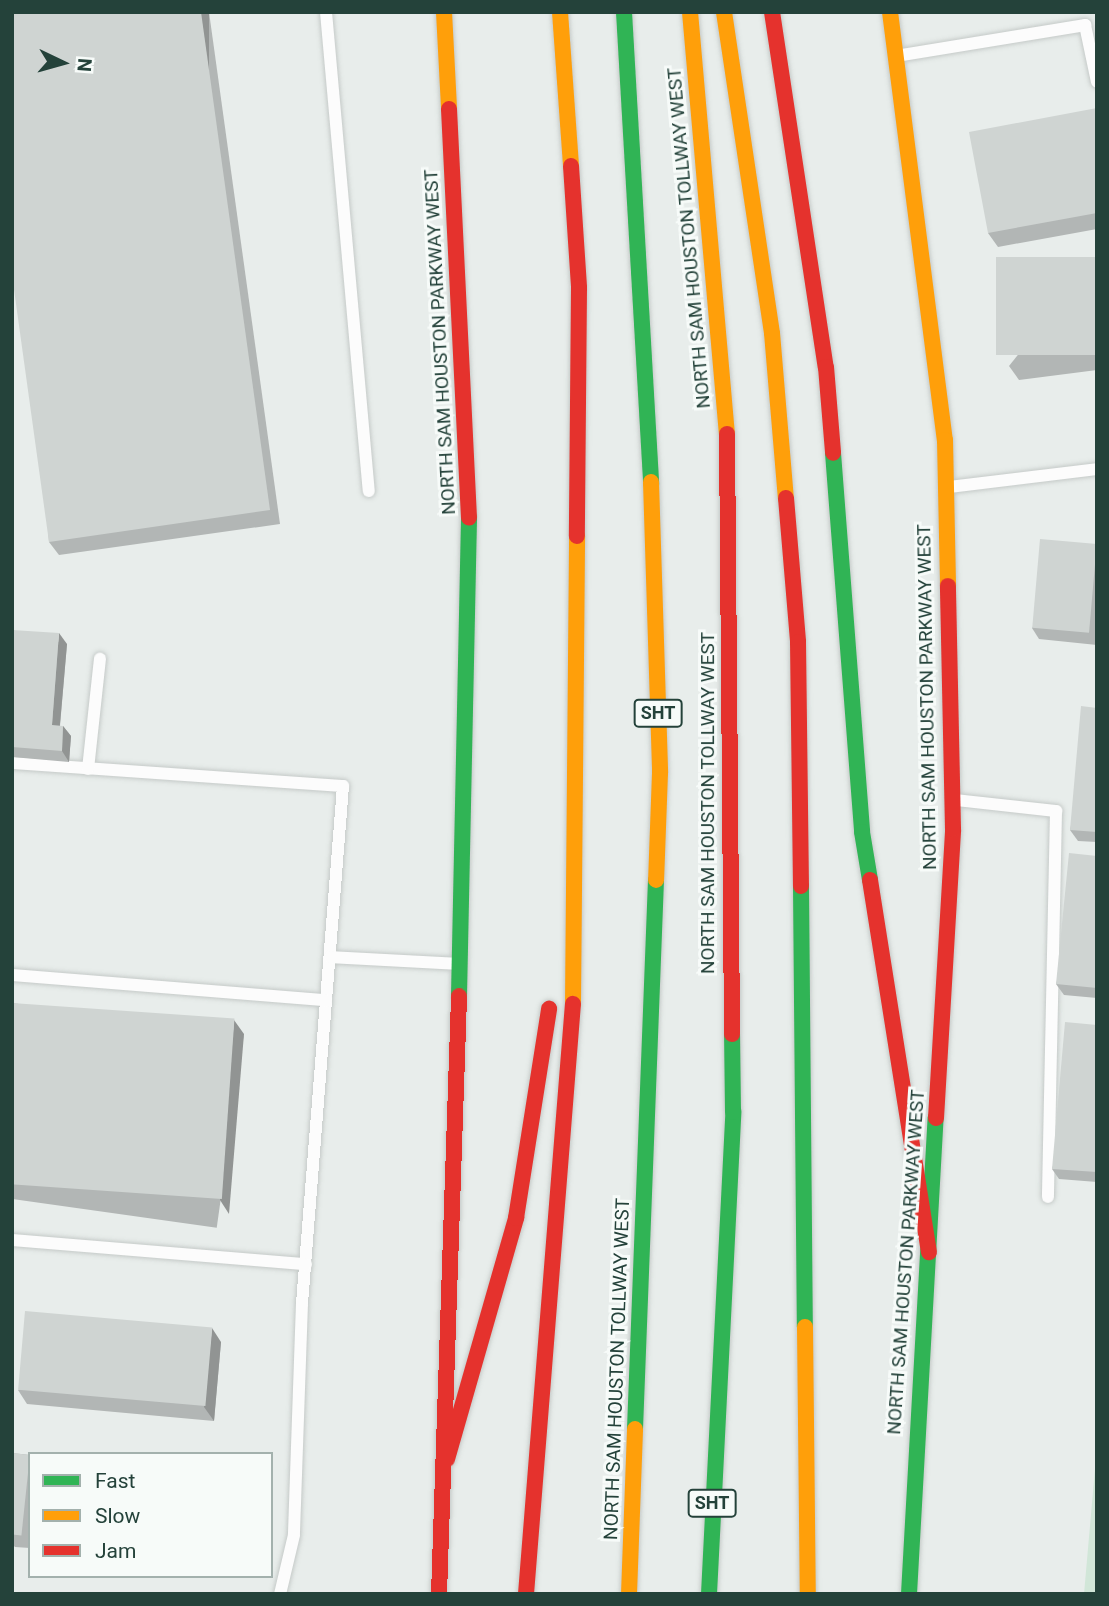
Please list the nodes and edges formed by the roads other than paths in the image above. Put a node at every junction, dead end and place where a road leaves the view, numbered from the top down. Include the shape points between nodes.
1 (326, 12) edge
2 (444, 12) edge
3 (624, 12) edge
4 (690, 12) edge
5 (724, 12) edge
6 (772, 12) edge
7 (890, 12) edge
8 (561, 14) edge
9 (1084, 19) edge
10 (896, 56) junction
11 (1097, 82) edge
12 (559, 267) dead end
13 (1097, 469) edge
14 (946, 487) junction
15 (369, 491) dead end
16 (100, 659) dead end
17 (12, 763) edge
18 (88, 769) junction
19 (952, 800) junction
20 (330, 957) junction
21 (461, 964) junction
22 (12, 975) edge
23 (553, 985) dead end
24 (327, 1000) junction
25 (1048, 1197) dead end
26 (12, 1240) edge
27 (929, 1252) junction
28 (306, 1264) junction
29 (447, 1459) junction
30 (280, 1594) edge
31 (439, 1594) edge
32 (526, 1594) edge
33 (629, 1594) edge
34 (709, 1594) edge
35 (808, 1594) edge
36 (909, 1594) edge

1 - 15 lane
2 - 21 main road, NORTH SAM HOUSTON PARKWAY WEST via 470,458
3 - 33 main road, NORTH SAM HOUSTON TOLLWAY WEST / SHT via 650,434 660,773
4 - 34 main road, NORTH SAM HOUSTON TOLLWAY WEST / SHT via 727,426 733,1112
5 - 35 main road via 772,333 798,642
6 - 27 main road via 826,367 862,832
7 - 10 main road, NORTH SAM HOUSTON PARKWAY WEST
8 - 12 main road
8 - 32 main road via 579,288 574,985
9 - 10 lane
9 - 11 lane
10 - 14 main road, NORTH SAM HOUSTON PARKWAY WEST via 945,440
13 - 14 lane
14 - 19 main road, NORTH SAM HOUSTON PARKWAY WEST
16 - 18 lane
17 - 18 lane
18 - 20 lane via 343,786
19 - 25 lane via 1056,811
19 - 27 main road, NORTH SAM HOUSTON PARKWAY WEST
20 - 21 lane
20 - 24 lane
21 - 29 main road, NORTH SAM HOUSTON PARKWAY WEST
22 - 24 lane
23 - 29 main road via 516,1219
24 - 28 lane
26 - 28 lane
27 - 36 main road, NORTH SAM HOUSTON PARKWAY WEST via 918,1377
28 - 30 lane via 294,1535
29 - 31 main road, NORTH SAM HOUSTON PARKWAY WEST

